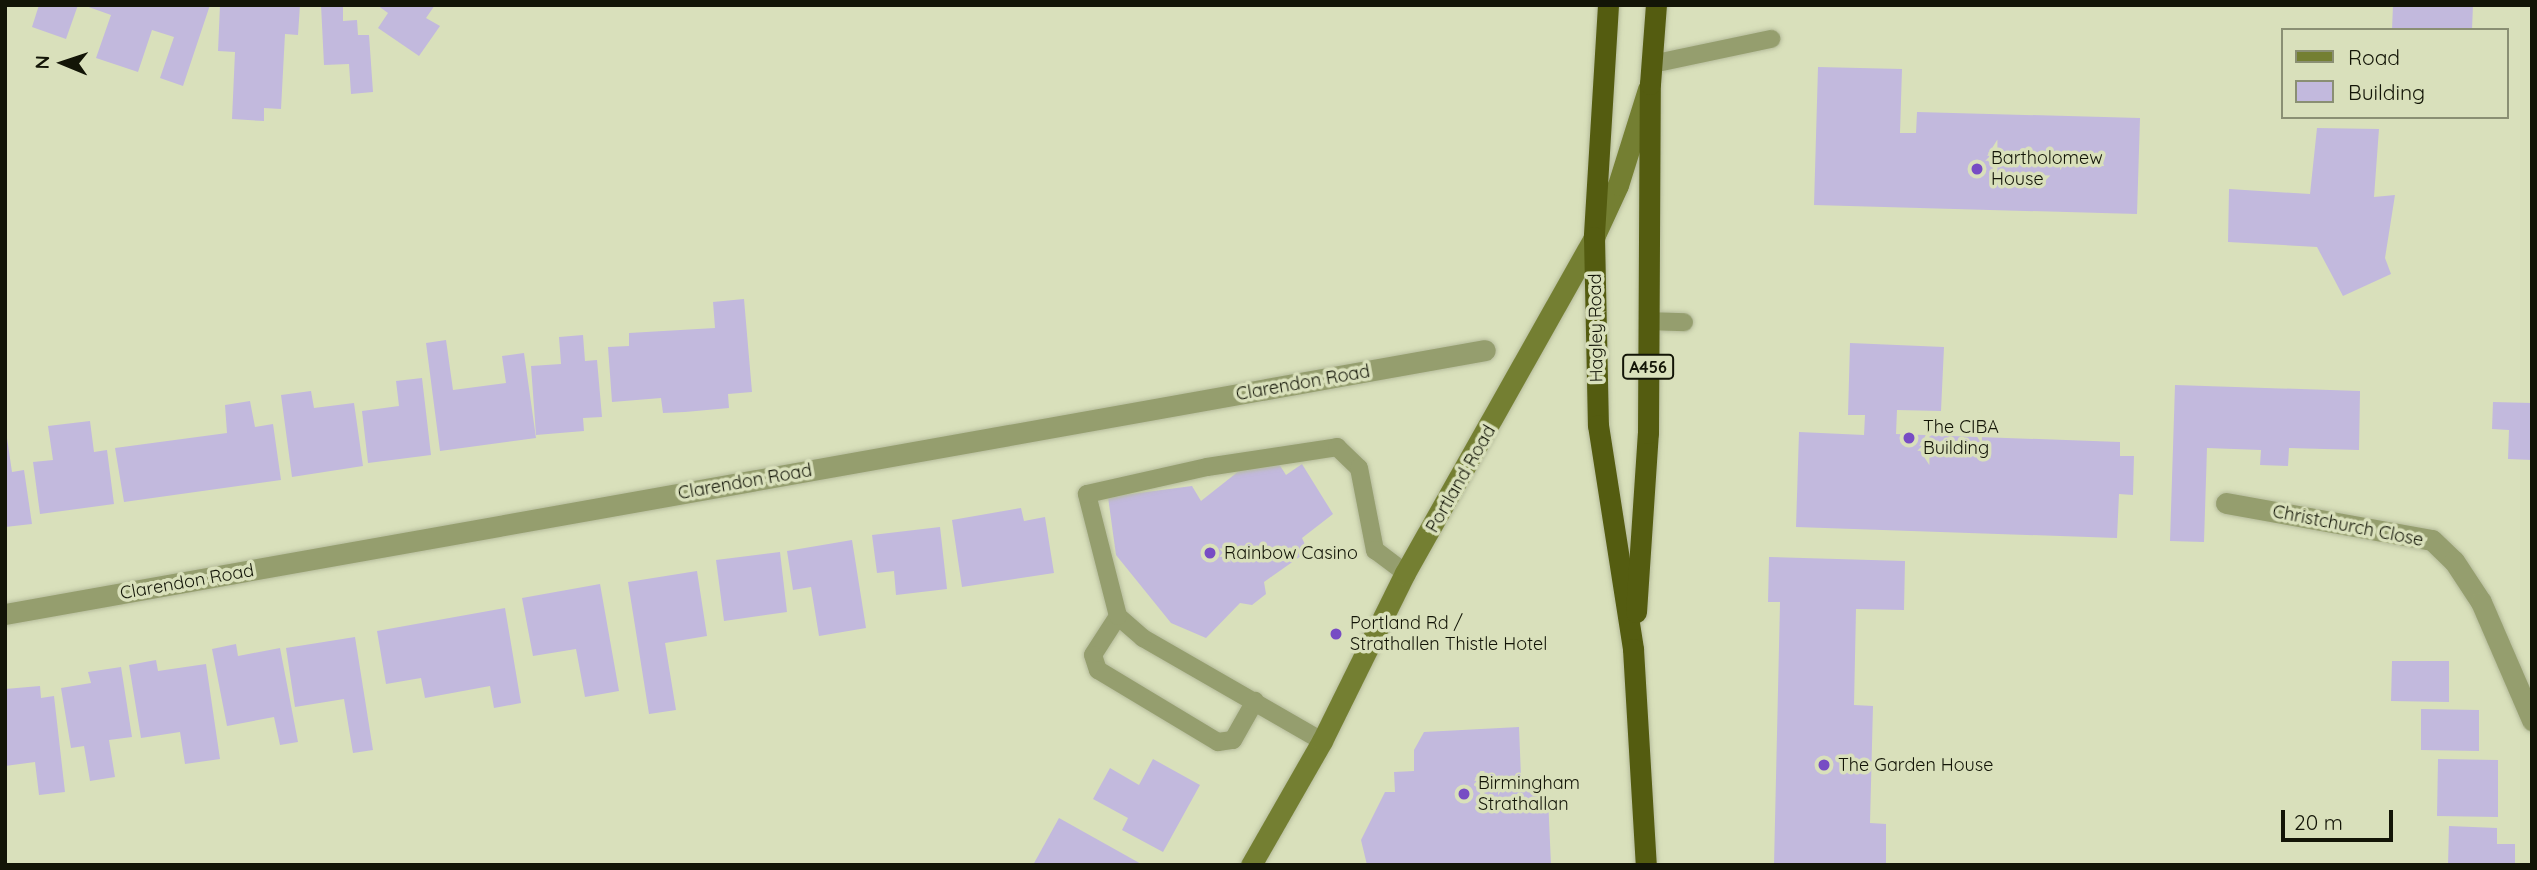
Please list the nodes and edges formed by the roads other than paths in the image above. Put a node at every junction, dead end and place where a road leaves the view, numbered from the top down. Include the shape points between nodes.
1 (1608, 5) edge
2 (1656, 5) edge
3 (1771, 39) dead end
4 (1651, 74) junction
5 (1594, 237) junction
6 (1648, 321) junction
7 (1684, 322) dead end
8 (1485, 351) dead end
9 (2226, 503) dead end
10 (1405, 573) junction
11 (5, 614) edge
12 (1118, 616) junction
13 (1633, 649) junction
14 (1255, 701) junction
15 (2532, 720) edge
16 (1322, 741) junction
17 (1251, 865) edge
18 (1646, 865) edge

1 - 5 highway, Hagley Road / A456
2 - 4 highway, Hagley Road / A456
3 - 4 lane
4 - 5 main road, Portland Road via 1618,185
4 - 6 highway, Hagley Road / A456
5 - 10 main road, Portland Road
5 - 13 highway, Hagley Road / A456 via 1598,425
6 - 7 lane
6 - 13 highway, Hagley Road / A456 via 1648,433
8 - 11 street, Clarendon Road
9 - 15 street, Christchurch Close via 2432,540 2454,561 2481,602
10 - 12 lane via 1374,550 1359,468 1338,447 1324,449 1207,467 1087,494
10 - 16 main road, Portland Road
12 - 14 lane via 1143,638
12 - 14 lane via 1093,655 1098,670 1218,743 1233,740
13 - 18 highway, Hagley Road / A456
14 - 16 lane
16 - 17 main road, Portland Road

